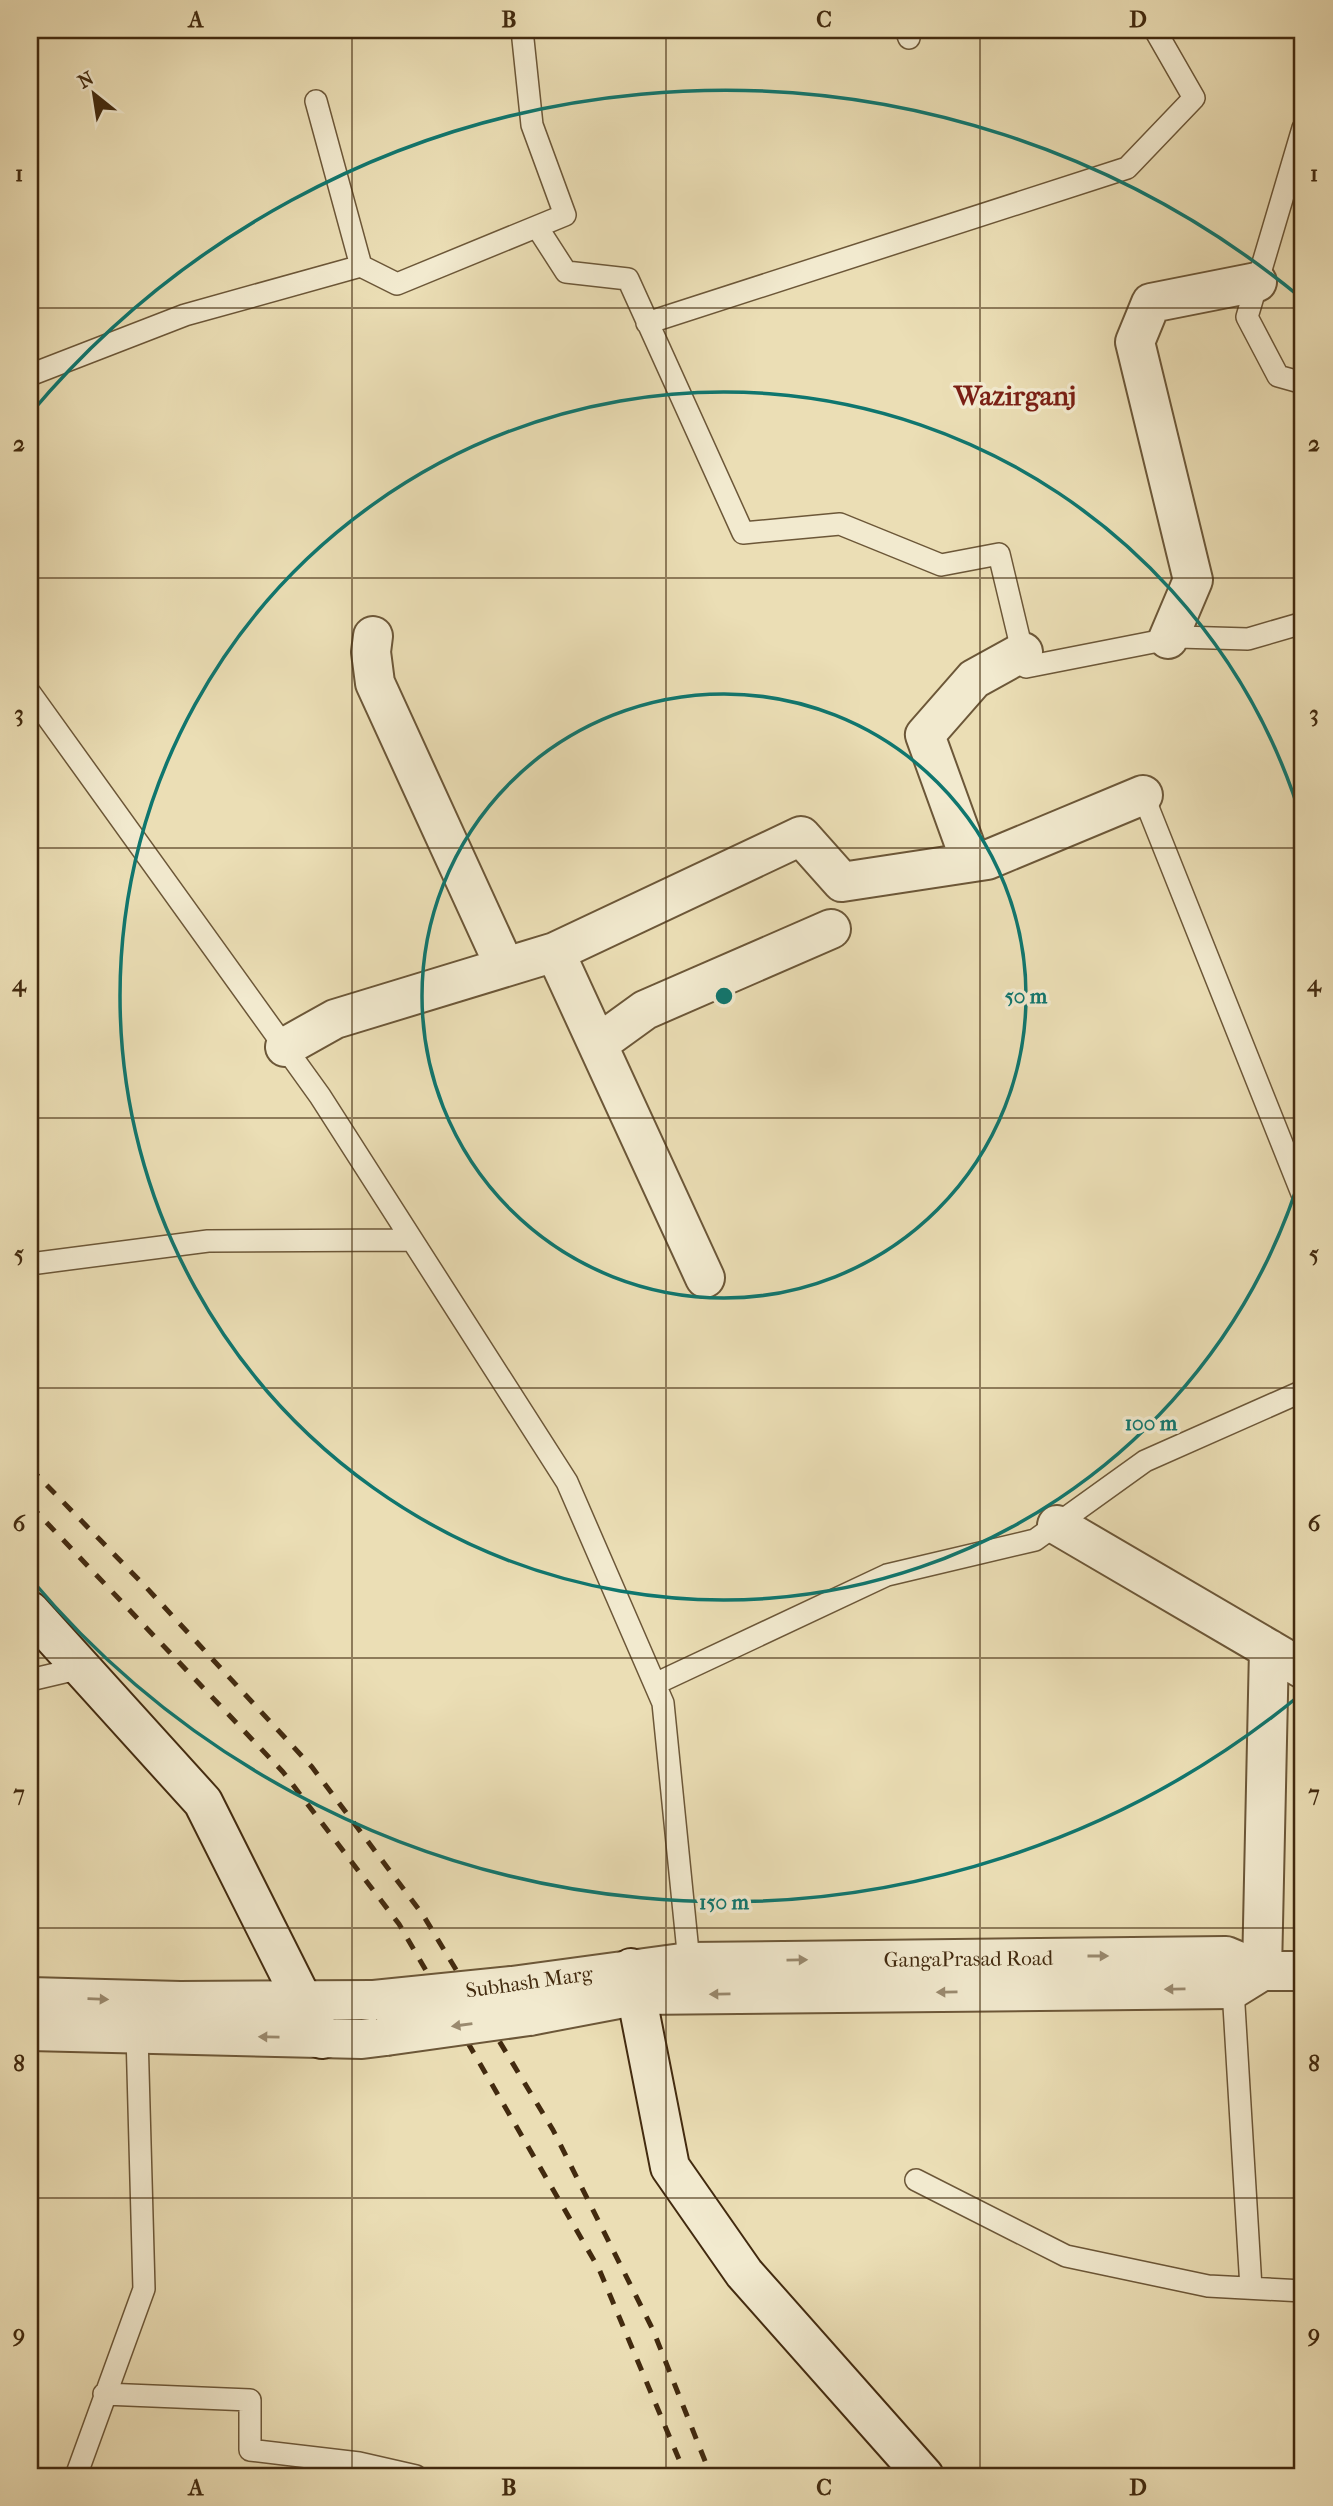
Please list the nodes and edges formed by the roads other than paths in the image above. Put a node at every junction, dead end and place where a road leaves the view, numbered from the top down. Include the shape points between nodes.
1 (522, 30) edge
2 (1155, 30) edge
3 (316, 101) dead end
4 (1303, 128) edge
5 (537, 227) junction
6 (361, 267) junction
7 (1258, 282) junction
8 (647, 323) junction
9 (30, 375) edge
10 (1303, 383) edge
11 (1303, 623) edge
12 (373, 636) dead end
13 (1168, 639) junction
14 (1023, 652) junction
15 (30, 693) edge
16 (1143, 795) joint
17 (971, 862) junction
18 (831, 929) dead end
19 (555, 952) junction
20 (505, 967) junction
21 (598, 1044) junction
22 (285, 1048) junction
23 (1303, 1196) edge
24 (412, 1240) junction
25 (30, 1264) edge
26 (705, 1278) dead end
27 (1303, 1391) edge
28 (1057, 1525) junction
29 (30, 1611) edge
30 (1269, 1649) junction
31 (81, 1668) junction
32 (1303, 1669) edge
33 (30, 1680) edge
34 (655, 1684) junction
35 (689, 1962) junction
36 (1303, 1971) edge
37 (1248, 1980) junction
38 (635, 1981) junction
39 (30, 1997) edge
40 (303, 2000) junction
41 (520, 2001) junction
42 (30, 2031) edge
43 (137, 2034) junction
44 (321, 2039) junction
45 (916, 2180) dead end
46 (1251, 2288) junction
47 (1303, 2291) edge
48 (104, 2394) junction
49 (76, 2476) edge
50 (416, 2476) edge
51 (924, 2476) edge

1 - 5 lane via 532,125 565,215
2 - 8 lane via 1194,98 1127,168
3 - 6 lane
4 - 7 lane
5 - 6 lane via 397,284
5 - 8 lane via 566,272 628,279
6 - 9 lane via 185,315
7 - 10 lane via 1247,317 1278,376
7 - 13 street via 1151,303 1135,342 1193,580
8 - 14 lane via 743,533 839,524 941,565 999,554
11 - 13 lane via 1248,639
12 - 20 street via 375,683
13 - 14 lane via 1026,667
14 - 17 street via 974,679 925,735
15 - 22 lane
16 - 17 street via 987,860
16 - 23 lane
17 - 19 street via 842,883 801,836
18 - 21 street via 645,1010
19 - 20 street
19 - 21 street
20 - 22 street via 335,1019
21 - 26 street
22 - 24 lane
24 - 25 lane via 208,1241
24 - 34 lane via 567,1482
27 - 28 lane via 1145,1461
28 - 30 street
28 - 34 lane via 1035,1540 887,1575
29 - 31 street
30 - 32 street
30 - 37 street
31 - 33 lane
31 - 40 street via 203,1802
34 - 35 lane via 663,1703
35 -> 37 street, GangaPrasad Road via 1226,1956
35 - 38 street, GangaPrasad Road
36 - 37 street, GangaPrasad Road
37 -> 38 street
37 - 46 lane
38 - 41 street, Subhash Marg
38 - 51 street via 670,2166 744,2273
39 -> 40 street, Subhash Marg
40 - 41 street, Subhash Marg, bridge
40 - 44 street
41 -> 44 street, bridge via 386,2036
42 - 43 street
44 -> 43 street
43 - 48 lane via 144,2289
45 - 46 lane via 1066,2256 1208,2286
46 - 47 lane
48 - 49 lane
48 - 50 lane via 250,2400 250,2450 359,2463

